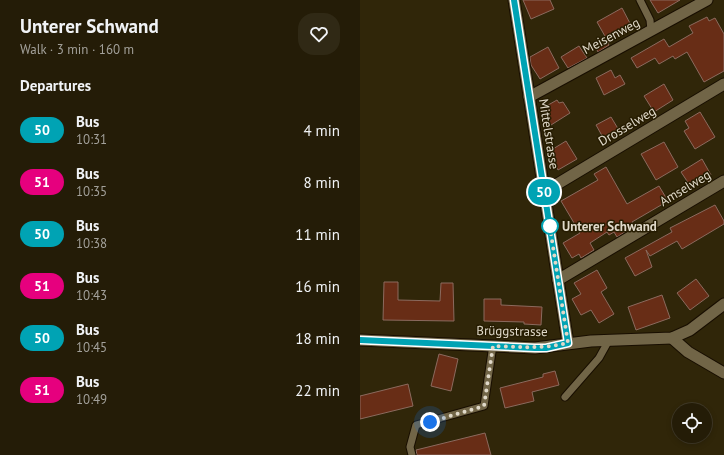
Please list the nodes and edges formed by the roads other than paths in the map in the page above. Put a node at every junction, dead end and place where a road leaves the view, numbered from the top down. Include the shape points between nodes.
1 (514, 0) edge
2 (640, 0) edge
3 (707, 0) edge
4 (651, 31) junction
5 (724, 84) edge
6 (529, 96) junction
7 (724, 181) edge
8 (544, 192) junction
9 (558, 280) junction
10 (724, 304) edge
11 (672, 338) junction
12 (360, 340) edge
13 (609, 340) junction
14 (568, 343) junction
15 (493, 346) junction
16 (724, 373) edge
17 (565, 397) dead end
18 (412, 455) edge

1 - 6 street, Mittelstrasse
2 - 4 lane via 650,20
3 - 4 street, Meisenweg
4 - 6 street, Meisenweg
5 - 8 street, Drosselweg
6 - 8 street, Mittelstrasse
7 - 9 street, Amselweg
8 - 9 street, Mittelstrasse
9 - 14 street, Mittelstrasse
10 - 11 street, Brüggstrasse via 690,330
11 - 13 street, Brüggstrasse
11 - 16 street via 688,352
12 - 15 street, Brüggstrasse
13 - 14 street, Brüggstrasse
13 - 17 lane via 599,358
14 - 15 street, Brüggstrasse via 546,348
15 - 18 lane via 484,406 416,425 410,447

